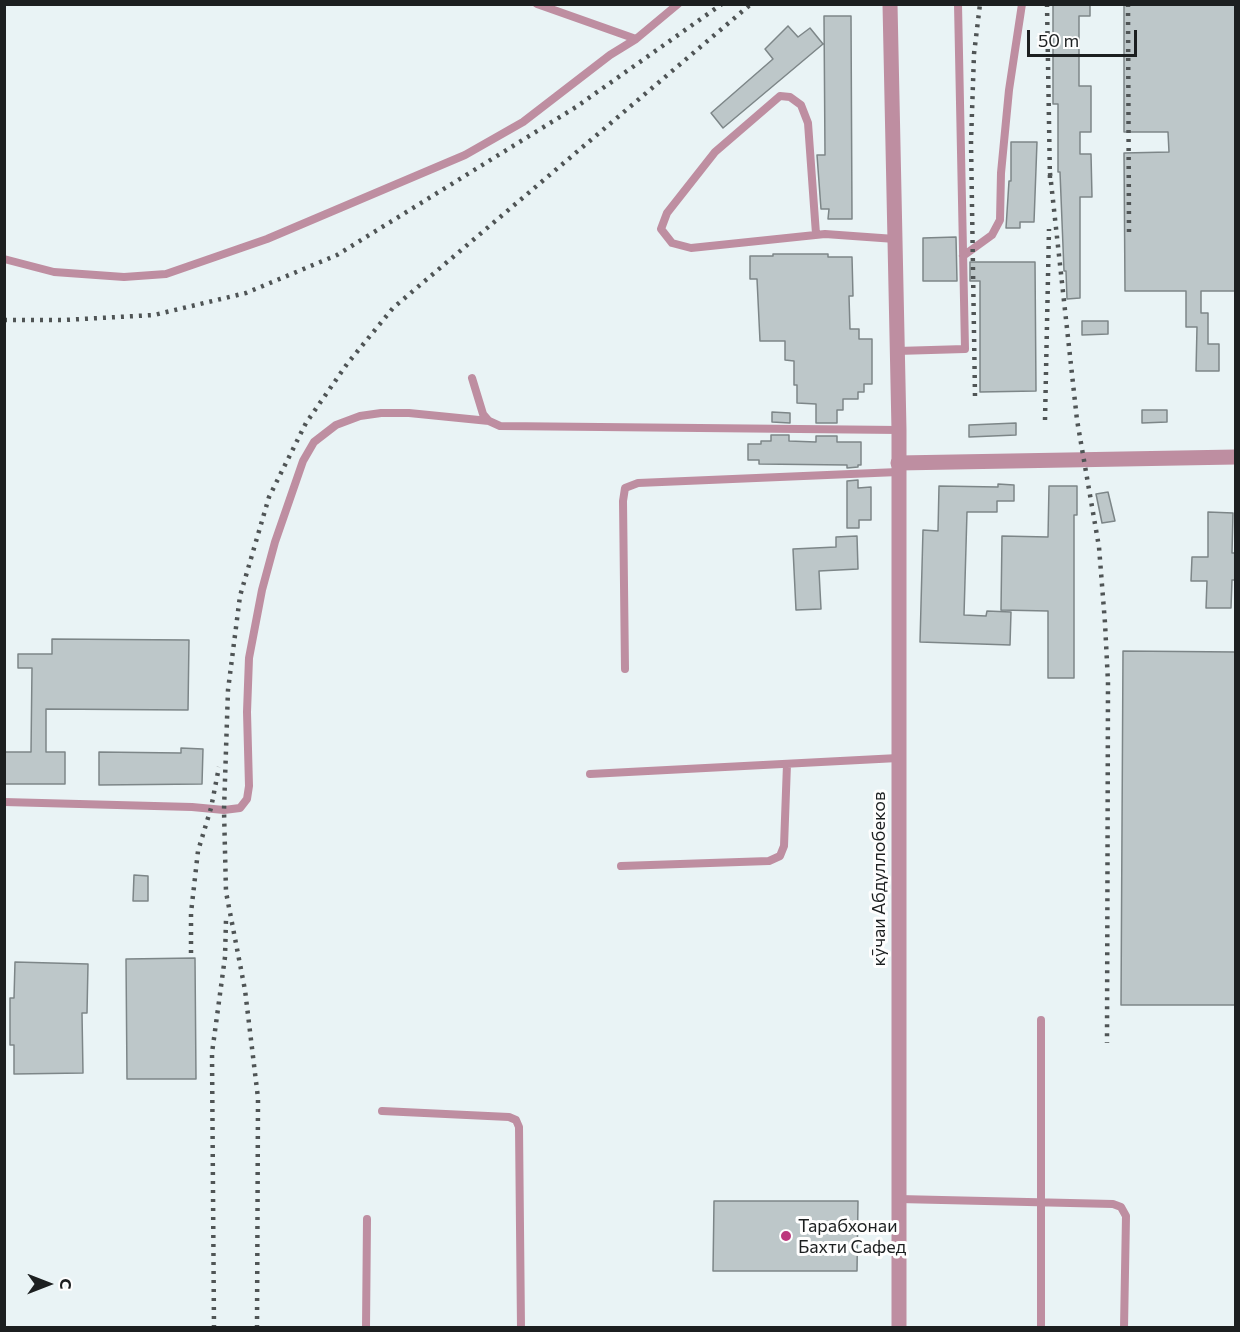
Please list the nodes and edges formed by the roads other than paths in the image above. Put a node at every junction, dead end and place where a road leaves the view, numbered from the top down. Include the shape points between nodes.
1 (537, 4) edge
2 (678, 4) edge
3 (890, 4) edge
4 (958, 4) edge
5 (1022, 4) edge
6 (636, 39) junction
7 (816, 234) junction
8 (895, 239) junction
9 (963, 256) junction
10 (4, 259) edge
11 (897, 351) junction
12 (472, 378) dead end
13 (489, 421) junction
14 (898, 429) junction
15 (1236, 457) edge
16 (898, 468) junction
17 (625, 669) dead end
18 (898, 758) junction
19 (787, 764) junction
20 (590, 774) dead end
21 (4, 802) edge
22 (621, 866) dead end
23 (1041, 1020) dead end
24 (382, 1111) dead end
25 (898, 1199) junction
26 (1040, 1202) junction
27 (367, 1220) dead end
28 (366, 1328) edge
29 (521, 1328) edge
30 (898, 1328) edge
31 (1041, 1328) edge
32 (1124, 1328) edge

1 - 6 lane
2 - 6 lane
3 - 8 street, кӯчаи Абдуллобеков
4 - 9 lane
5 - 9 lane via 1009,90 999,220 992,235
6 - 10 lane via 523,122 465,155 267,239 166,274 124,277 54,272
7 - 7 lane via 692,248 672,243 662,229 667,213 715,152 780,96 790,97 801,105 808,123
7 - 8 lane
8 - 11 street, кӯчаи Абдуллобеков
9 - 11 lane via 965,349
11 - 14 street, кӯчаи Абдуллобеков
12 - 13 lane via 483,414
13 - 14 lane via 500,426 531,428
13 - 21 lane via 381,413 336,425 314,442 303,461 262,590 249,658 249,786 247,799 240,808
14 - 16 street, кӯчаи Абдуллобеков
15 - 16 street
16 - 17 lane via 638,483 626,488
16 - 18 street, кӯчаи Абдуллобеков
18 - 19 lane
18 - 25 street, кӯчаи Абдуллобеков
19 - 20 lane
19 - 22 lane via 784,846 780,856 768,861
23 - 26 lane
24 - 29 lane via 516,1120
25 - 26 lane
25 - 30 street, кӯчаи Абдуллобеков
26 - 31 lane
26 - 32 lane via 1120,1207 1126,1216
27 - 28 lane

